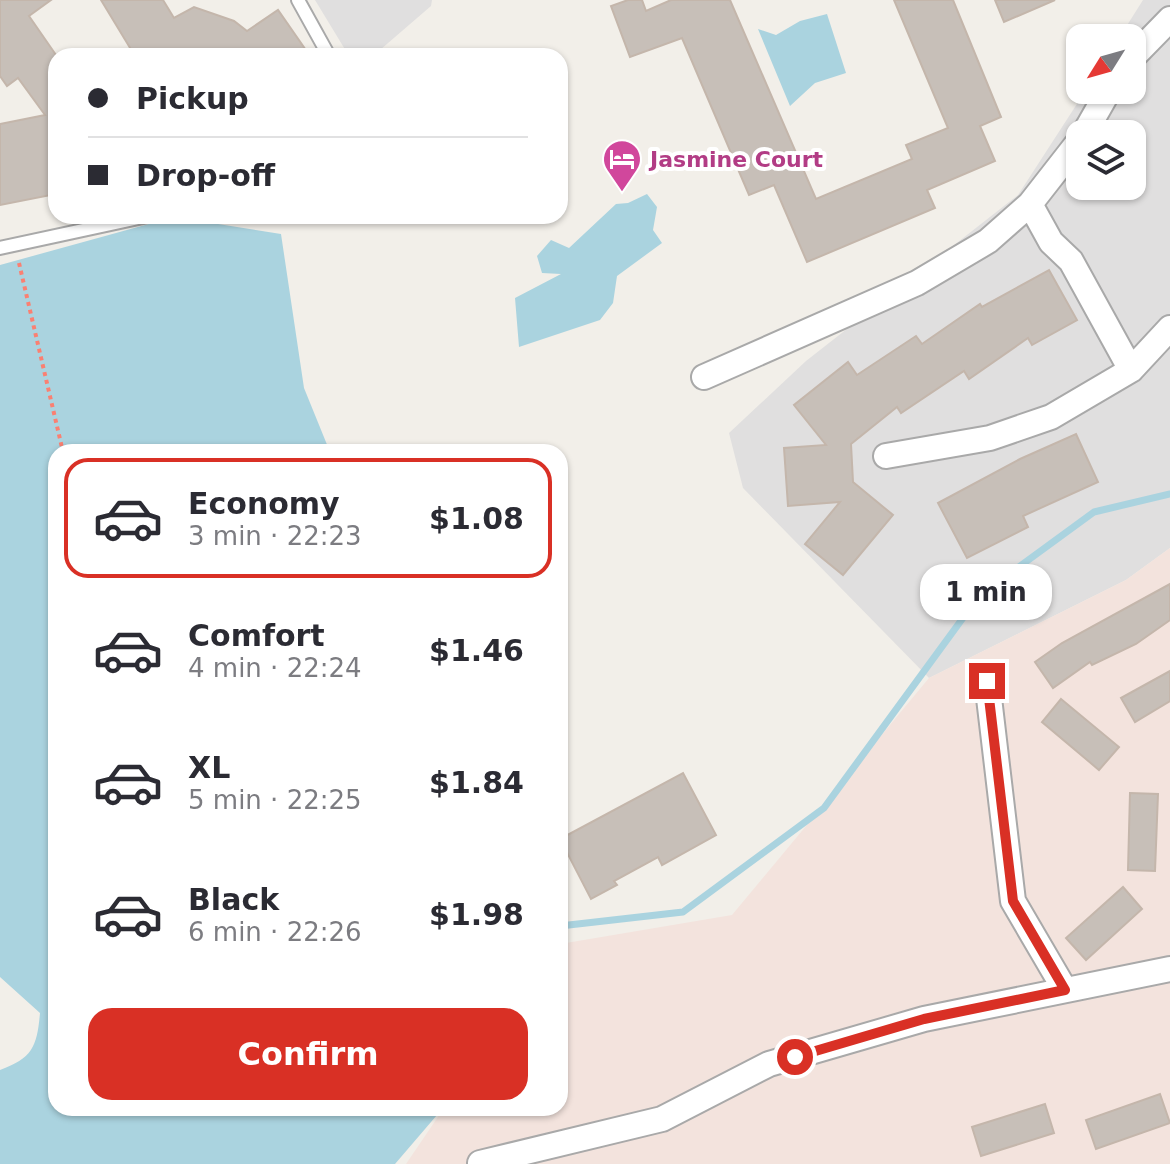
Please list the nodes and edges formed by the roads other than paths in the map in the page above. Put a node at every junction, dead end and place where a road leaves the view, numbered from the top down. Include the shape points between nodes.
1 (298, 0) edge
2 (1170, 19) edge
3 (1146, 44) edge
4 (325, 48) edge
5 (1066, 158) edge
6 (1030, 204) junction
7 (111, 224) edge
8 (0, 248) edge
9 (1170, 328) edge
10 (1131, 370) junction
11 (704, 377) dead end
12 (886, 456) dead end
13 (987, 681) dead end
14 (1170, 969) edge
15 (1065, 990) junction
16 (480, 1163) edge

1 - 4 lane
2 - 3 street
5 - 6 street
6 - 10 street via 1051,242 1071,261
6 - 11 street via 988,241 917,283
7 - 8 lane
9 - 10 street
10 - 12 street via 1051,417 990,438
13 - 15 street via 1013,901
14 - 15 street
15 - 16 street via 924,1019 783,1060 662,1119

